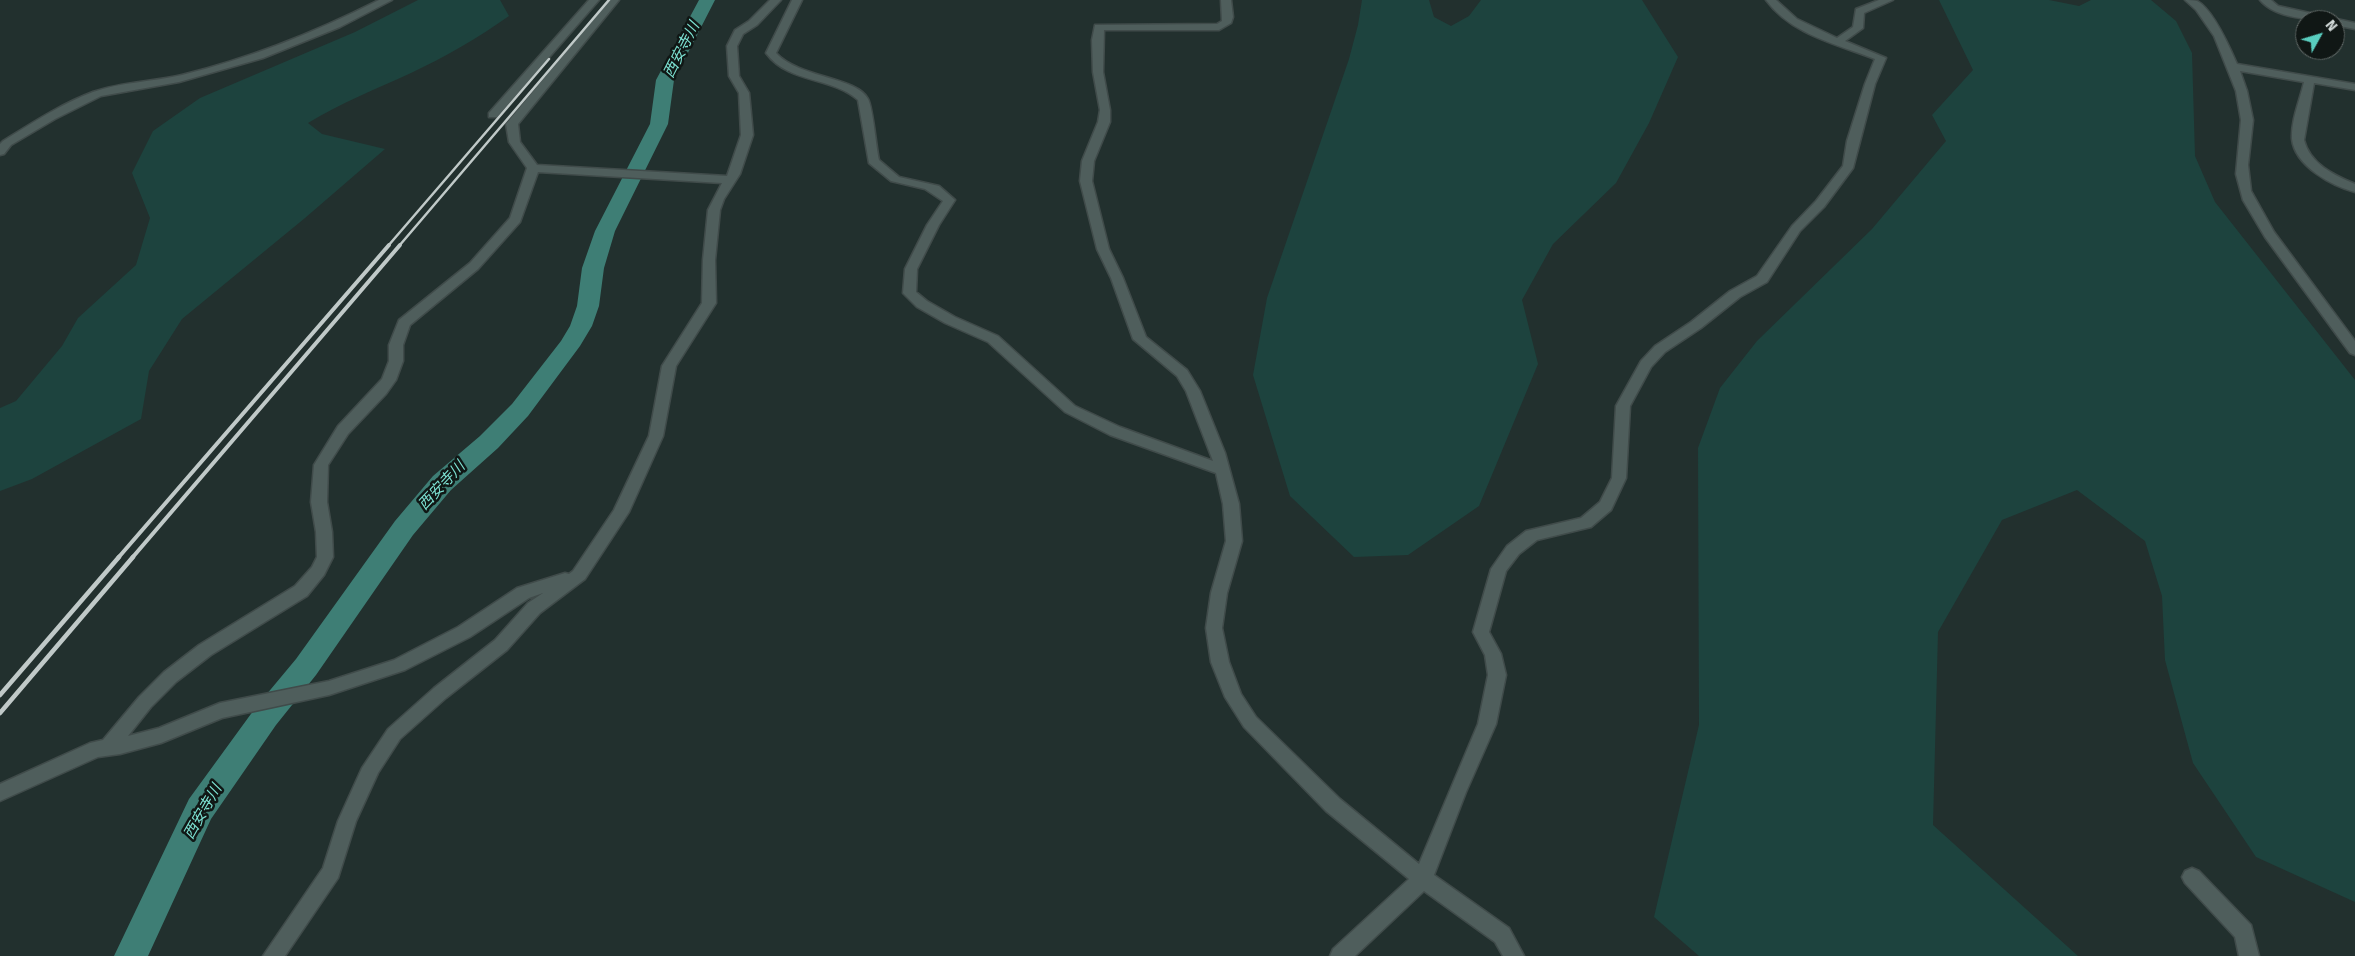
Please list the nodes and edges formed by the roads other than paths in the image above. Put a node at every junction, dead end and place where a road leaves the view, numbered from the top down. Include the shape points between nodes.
1 (387, 0) edge
2 (594, 0) edge
3 (614, 0) edge
4 (776, 0) edge
5 (797, 0) edge
6 (1226, 0) edge
7 (1771, 0) edge
8 (1888, 0) edge
9 (2265, 0) edge
10 (2194, 1) edge
11 (2295, 13) edge
12 (1839, 42) junction
13 (2234, 67) junction
14 (2310, 79) junction
15 (2355, 87) edge
16 (493, 115) dead end
17 (0, 152) edge
18 (533, 168) junction
19 (731, 180) junction
20 (2355, 188) edge
21 (2355, 350) edge
22 (1222, 470) junction
23 (579, 575) junction
24 (108, 747) junction
25 (0, 793) edge
26 (2192, 877) dead end
27 (1423, 879) junction
28 (273, 956) edge
29 (1340, 956) edge
30 (1514, 956) edge
31 (2250, 956) edge

1 - 17 street via 317,35 239,63 178,79 98,94 7,143
2 - 16 street
3 - 18 street via 512,124 510,132
4 - 19 street via 739,32 732,46 734,76 744,93 746,135
5 - 22 street via 771,53 776,61 857,92 863,100 873,161 897,180 931,185 949,200 911,269 909,293 950,320 993,339 1070,408 1115,430
6 - 22 street via 1228,17 1226,23 1219,27 1099,27 1096,40 1104,122 1088,161 1086,181 1103,249 1140,339 1182,373 1193,391
7 - 12 street via 1781,13 1806,29
8 - 12 street via 1859,11 1858,28
9 - 11 street via 2275,8
10 - 13 street
12 - 27 street via 1881,58 1853,141 1849,166 1796,229 1762,279 1735,294 1660,349 1646,364 1623,406 1619,478 1606,506 1586,523 1532,535 1513,550 1499,569 1481,632 1493,654 1497,675 1487,724
13 - 14 street
13 - 21 street via 2247,119 2240,174 2245,191 2322,311
14 - 15 street
14 - 20 street via 2298,141 2308,160 2320,170
18 - 19 street
18 - 24 street via 516,219 474,266 404,323 389,380 343,430 321,465 318,502 324,532 324,557 318,571 301,591 205,650 170,678 145,702
19 - 23 street via 714,210 709,303 669,366 656,436 649,455 621,512
22 - 27 street via 1234,541 1219,593 1214,628 1220,662 1234,697 1250,722 1333,805
23 - 24 street via 523,593 464,632 399,665 329,688 220,711 161,735
23 - 28 street via 534,608 501,645 394,734 371,768 347,821 331,872
24 - 25 street via 96,749
26 - 31 street via 2244,932
27 - 29 street
27 - 30 street via 1502,935

